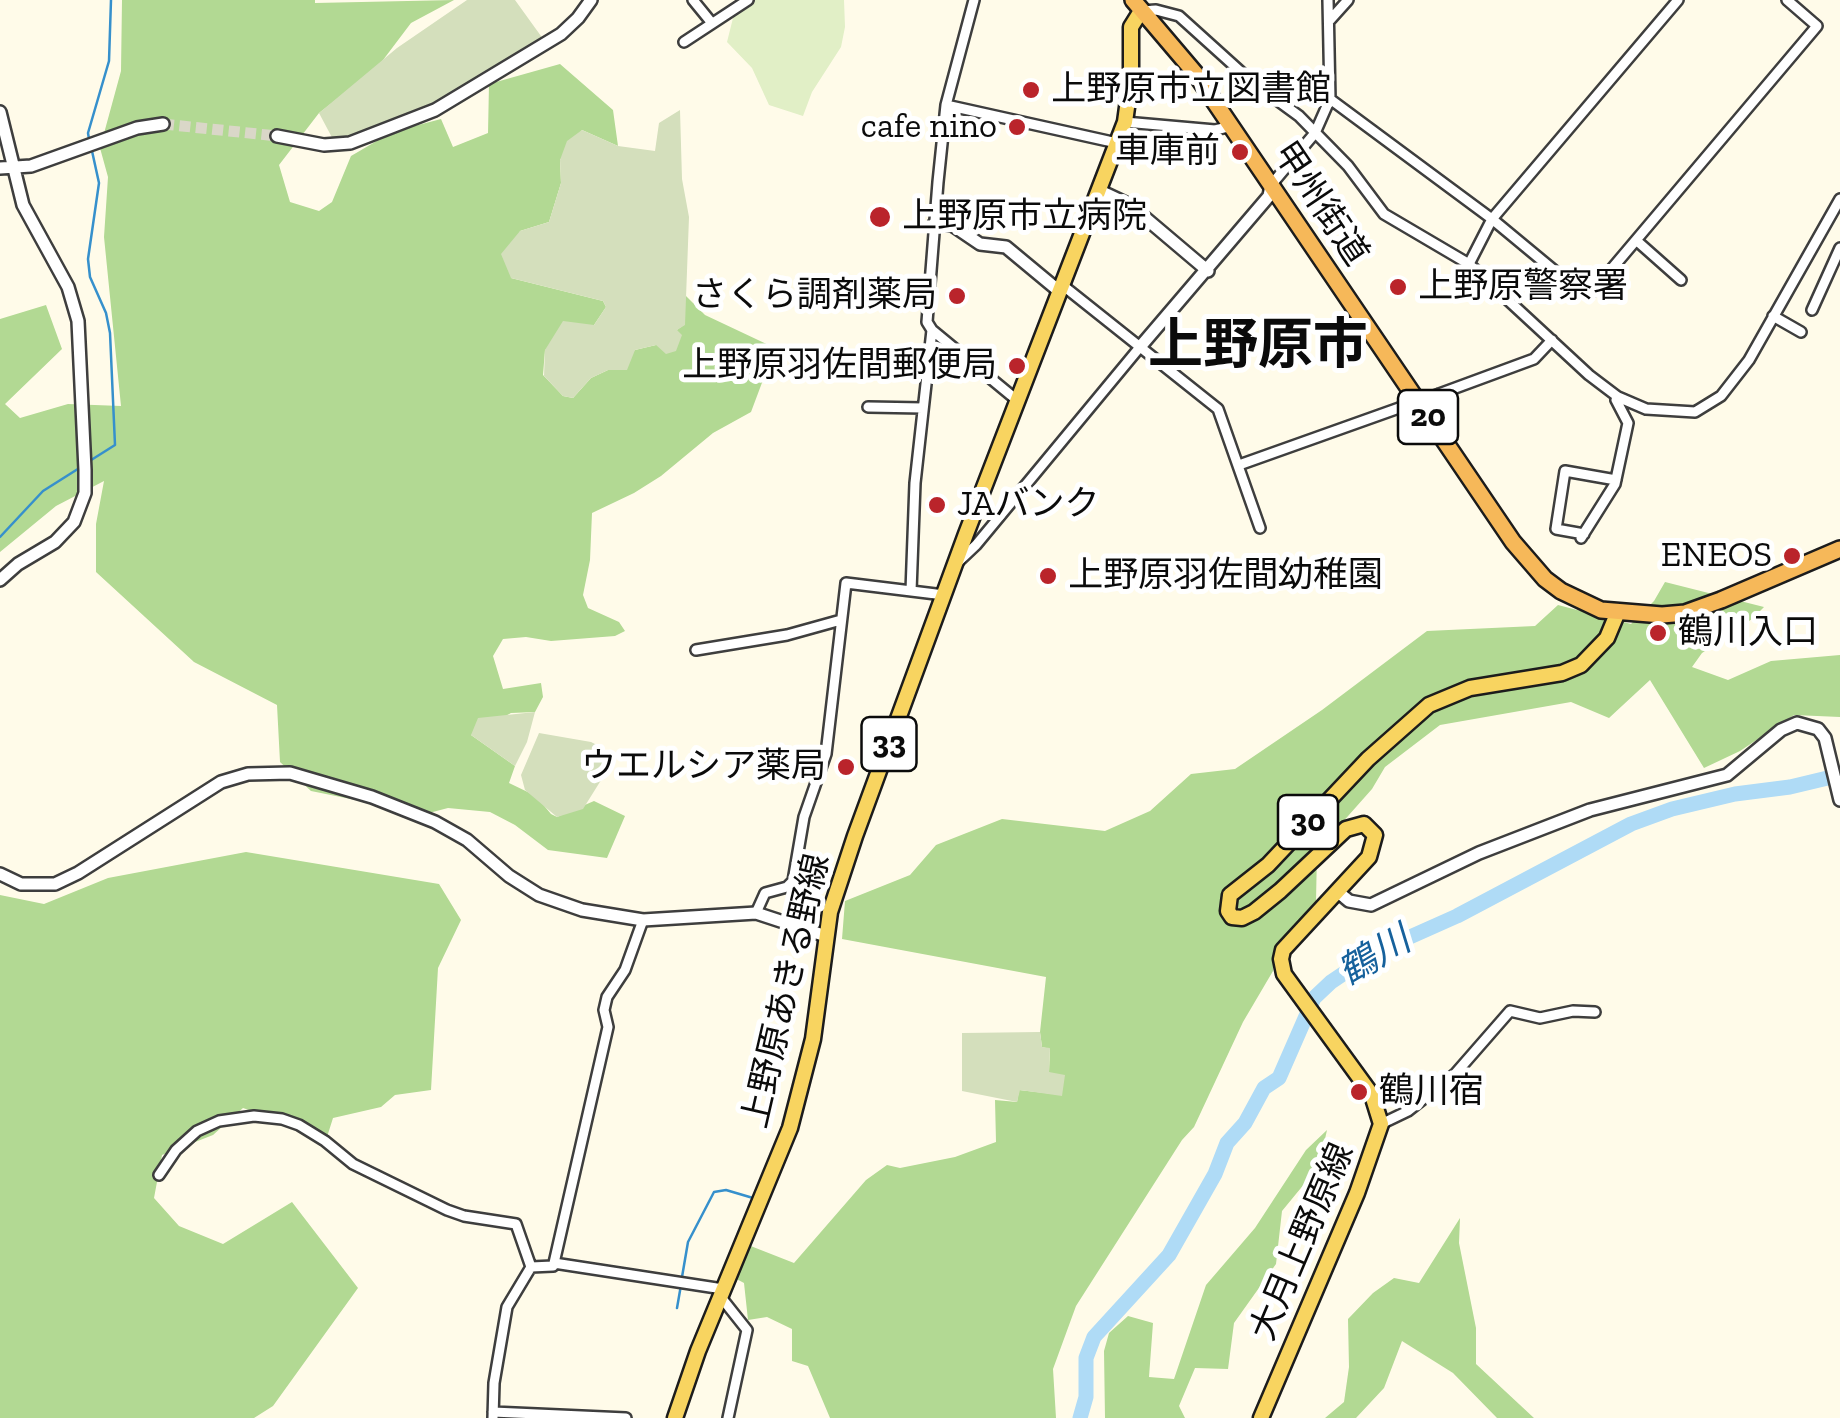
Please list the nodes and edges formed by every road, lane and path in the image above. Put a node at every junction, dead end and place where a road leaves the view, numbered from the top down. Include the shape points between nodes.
1 (591, 0) edge
2 (693, 0) edge
3 (748, 0) edge
4 (974, 0) edge
5 (1328, 0) edge
6 (1348, 0) edge
7 (1678, 0) edge
8 (1788, 0) edge
9 (1137, 6) edge
10 (1332, 18) junction
11 (710, 22) junction
12 (684, 42) dead end
13 (1330, 100) junction
14 (946, 106) junction
15 (0, 112) edge
16 (1125, 122) junction
17 (163, 124) tunnel mouth
18 (1232, 126) junction
19 (1318, 135) junction
20 (277, 136) tunnel mouth
21 (1117, 144) junction
22 (6, 167) edge
23 (1270, 185) junction
24 (1098, 190) junction
25 (1840, 200) edge
26 (1492, 219) junction
27 (934, 224) junction
28 (1638, 241) junction
29 (1840, 248) edge
30 (1470, 264) junction
31 (1208, 270) junction
32 (1681, 280) dead end
33 (1060, 288) junction
34 (1812, 310) dead end
35 (1773, 316) junction
36 (932, 330) junction
37 (1801, 332) dead end
38 (1552, 340) junction
39 (1140, 347) junction
40 (1618, 397) junction
41 (1018, 401) junction
42 (868, 406) dead end
43 (923, 408) junction
44 (1238, 465) junction
45 (1616, 480) junction
46 (1260, 528) dead end
47 (1840, 550) edge
48 (955, 566) junction
49 (0, 580) edge
50 (911, 591) junction
51 (944, 595) junction
52 (1617, 614) junction
53 (841, 620) junction
54 (696, 650) dead end
55 (1840, 800) edge
56 (0, 874) edge
57 (1337, 891) junction
58 (756, 913) junction
59 (644, 920) junction
60 (826, 936) junction
61 (1596, 1012) dead end
62 (1381, 1124) junction
63 (159, 1175) dead end
64 (554, 1263) junction
65 (532, 1267) junction
66 (722, 1292) junction
67 (493, 1415) edge
68 (626, 1418) edge
69 (675, 1418) edge
70 (728, 1418) edge
71 (1261, 1418) edge

1 - 20 street via 561,34 435,110 350,143
2 - 11 street
3 - 11 street
4 - 14 street
5 - 10 street
6 - 10 street
7 - 26 street
8 - 28 street via 1817,26
9 - 16 main road, 上野原あきる野線 / 33
9 - 18 highway, 甲州街道 / 20
9 - 19 street via 1179,16
10 - 13 street
11 - 12 street
13 - 19 street
13 - 26 street
14 - 21 street
14 - 27 street
15 - 22 street
16 - 18 street
16 - 21 main road, 上野原あきる野線 / 33
17 - 22 street via 31,166
18 - 23 highway, 甲州街道 / 20
19 - 23 street
19 - 30 street via 1384,214
21 - 24 main road, 上野原あきる野線 / 33
22 - 49 street via 78,321 85,492 74,522 55,542
23 - 31 street via 1270,196
23 - 52 highway, 甲州街道 / 20 via 1528,561 1561,591
24 - 31 street via 1130,205
24 - 33 main road, 上野原あきる野線 / 33
25 - 35 street
26 - 28 street via 1584,290 1593,291
26 - 30 street
27 - 33 street via 952,225 980,244 1006,247
27 - 36 street via 926,322
28 - 32 street
29 - 34 street
30 - 38 street
31 - 39 street
33 - 39 street
33 - 41 main road, 上野原あきる野線 / 33
35 - 37 street
35 - 40 street via 1749,360 1712,405 1675,413
36 - 41 street
36 - 43 street
38 - 40 street
38 - 44 street, bridge via 1534,359
39 - 44 street via 1218,409
39 - 48 street
40 - 45 street via 1628,423
41 - 48 main road, 上野原あきる野線 / 33
42 - 43 street
43 - 50 street
44 - 46 street
45 - 45 street via 1583,536 1556,530 1565,471
47 - 52 highway, 甲州街道 / 20 via 1685,613
48 - 51 main road, 上野原あきる野線 / 33
50 - 51 street
50 - 53 street via 846,584
51 - 60 main road, 上野原あきる野線 / 33
52 - 57 main road, 大月上野原線 / 30 via 1599,648 1572,670 1470,688 1429,705 1226,904 1232,916 1254,912 1346,828 1364,824 1374,846
53 - 54 street
53 - 58 street via 826,754 804,817 793,881 765,893
55 - 57 street via 1825,738 1797,723 1727,775 1590,810 1478,853 1371,905
56 - 59 street via 22,884 56,884 221,782 290,773 435,822 540,895
57 - 62 main road, 大月上野原線 / 30 via 1280,959 1284,974 1372,1095
58 - 59 street
58 - 60 street
59 - 64 street via 607,997 608,1027
60 - 66 main road, 上野原あきる野線 / 33 via 813,1039 790,1128
61 - 62 street via 1540,1018 1510,1011 1455,1074
62 - 71 main road, 大月上野原線
63 - 65 street via 176,1150 219,1120 282,1119 353,1164 447,1210 516,1224
64 - 65 street
64 - 66 street
65 - 67 street via 507,1307
66 - 69 main road, 上野原あきる野線 / 33
66 - 70 street via 747,1330
67 - 68 street

